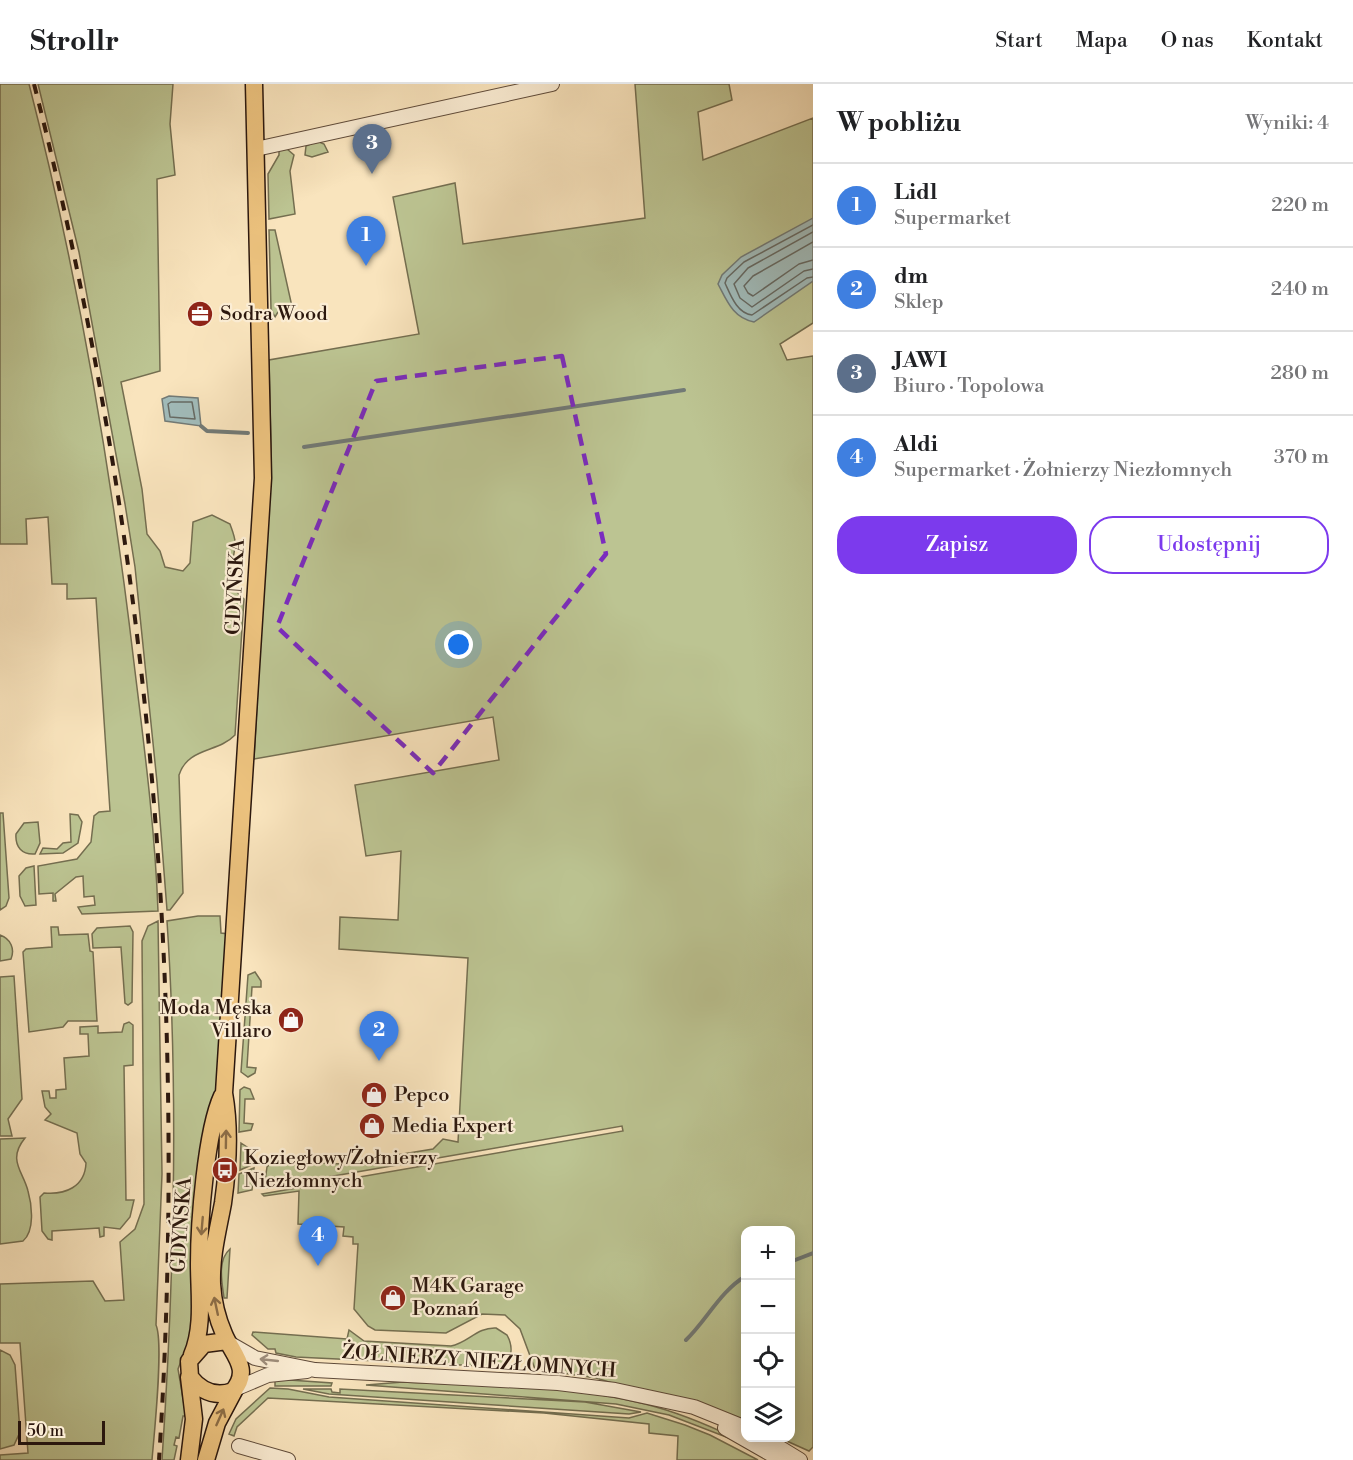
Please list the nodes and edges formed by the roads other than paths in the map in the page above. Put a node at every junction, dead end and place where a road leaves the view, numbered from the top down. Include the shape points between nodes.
1 (254, 84) edge
2 (552, 84) edge
3 (256, 149) junction
4 (224, 1092) junction
5 (227, 1341) junction
6 (189, 1367) junction
7 (315, 1370) junction
8 (235, 1389) junction
9 (674, 1404) junction
10 (741, 1426) edge
11 (772, 1442) edge
12 (239, 1446) dead end
13 (189, 1460) edge
14 (207, 1460) edge
15 (288, 1460) edge
16 (781, 1460) edge
17 (800, 1460) edge

1 - 3 main road, GDYŃSKA
2 - 3 street
3 - 4 main road, GDYŃSKA via 263,478
5 -> 4 main road, GDYŃSKA via 214,1303 212,1269 224,1185
4 -> 6 main road, GDYŃSKA via 217,1108 207,1168 198,1332
5 - 6 main road via 204,1344
7 -> 5 street, ŻOŁNIERZY NIEZŁOMNYCH via 255,1358
5 - 8 main road via 242,1369
6 - 8 main road via 195,1383 209,1393 223,1394
6 - 13 main road, GDYŃSKA via 194,1419
7 - 8 street, ŻOŁNIERZY NIEZŁOMNYCH via 268,1375
7 - 9 street, ŻOŁNIERZY NIEZŁOMNYCH via 585,1386
14 -> 8 main road via 217,1424
9 - 10 street, ŻOŁNIERZY NIEZŁOMNYCH via 694,1407
9 - 16 street, ŻOŁNIERZY NIEZŁOMNYCH
11 - 17 street
12 - 15 street

